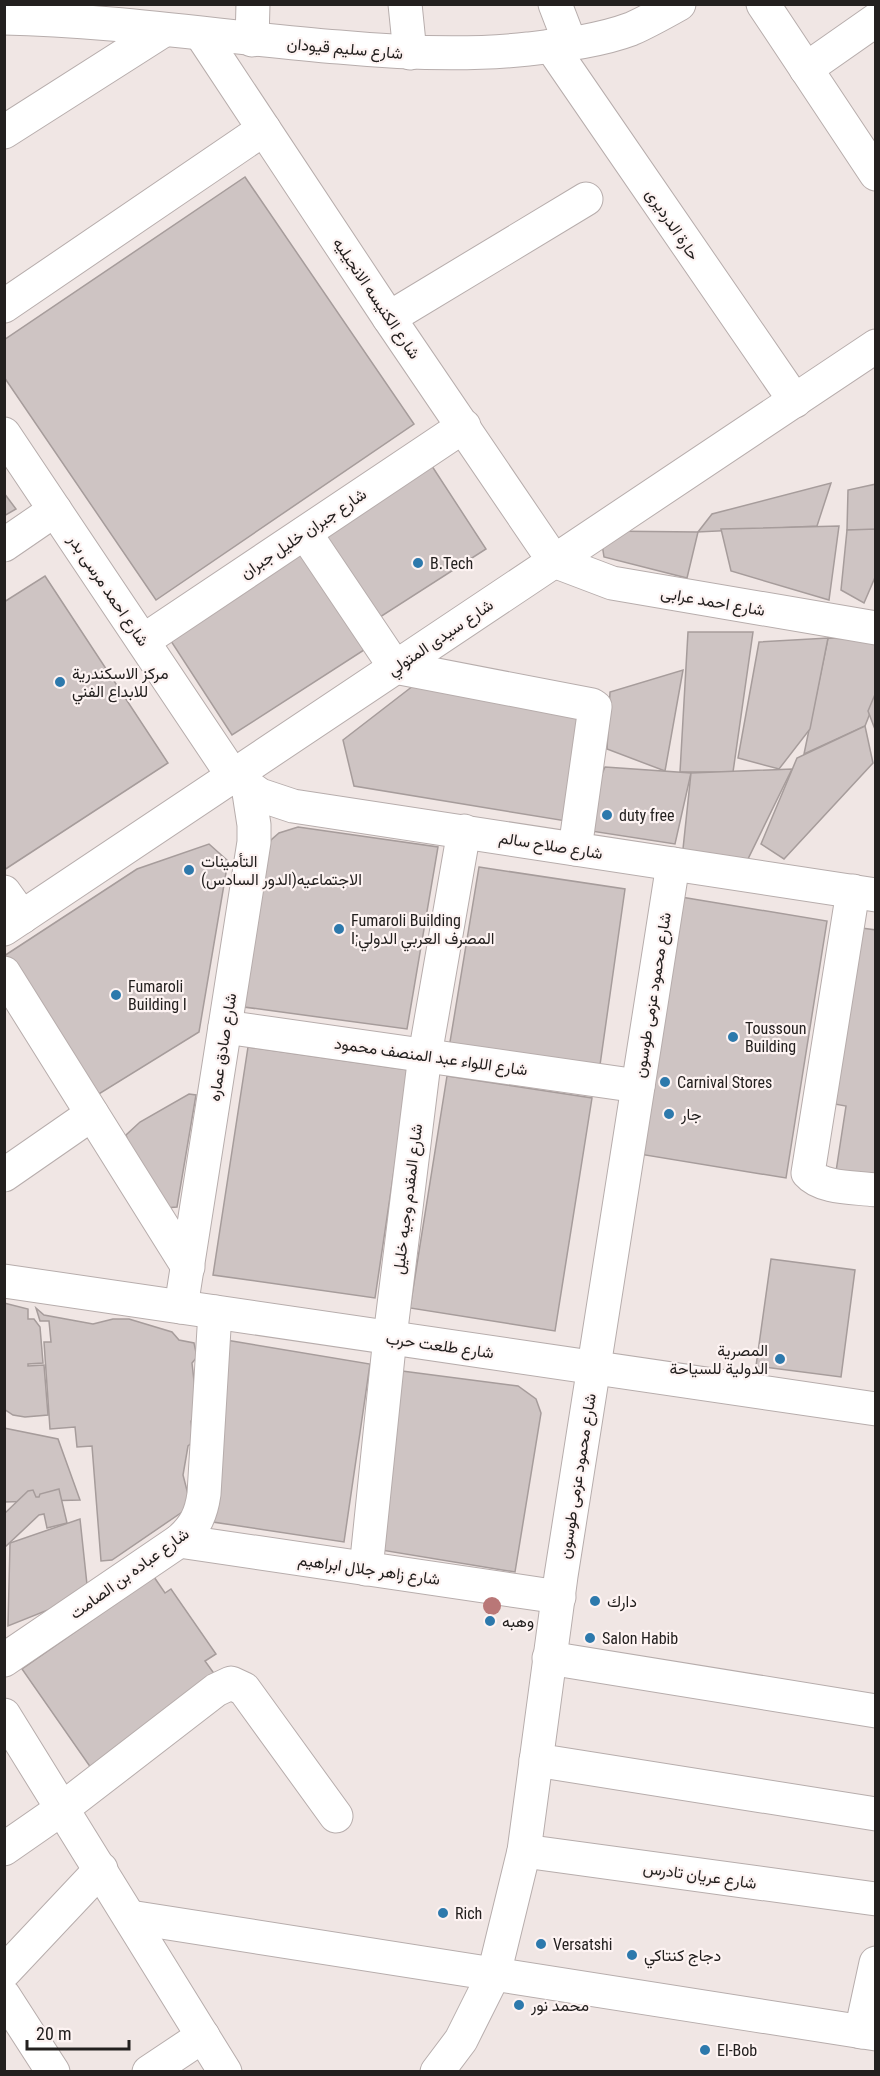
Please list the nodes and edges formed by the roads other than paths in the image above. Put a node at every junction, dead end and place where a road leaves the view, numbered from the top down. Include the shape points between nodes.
1 (253, 4) edge
2 (405, 4) edge
3 (555, 4) edge
4 (679, 4) edge
5 (763, 4) edge
6 (4, 18) edge
7 (876, 20) edge
8 (147, 21) edge
9 (201, 34) junction
10 (252, 40) junction
11 (560, 45) junction
12 (410, 53) junction
13 (806, 69) junction
14 (264, 129) junction
15 (4, 132) edge
16 (876, 174) edge
17 (586, 199) dead end
18 (4, 306) edge
19 (389, 318) junction
20 (876, 346) edge
21 (795, 401) junction
22 (464, 426) junction
23 (4, 434) edge
24 (55, 510) junction
25 (304, 533) junction
26 (4, 545) edge
27 (554, 561) junction
28 (876, 628) edge
29 (143, 640) junction
30 (394, 668) junction
31 (241, 781) junction
32 (464, 831) junction
33 (575, 849) junction
34 (673, 864) junction
35 (864, 893) edge
36 (10, 913) edge
37 (4, 974) edge
38 (225, 1027) junction
39 (425, 1055) junction
40 (638, 1086) junction
41 (92, 1114) junction
42 (4, 1175) edge
43 (876, 1190) edge
44 (188, 1267) junction
45 (4, 1281) edge
46 (182, 1307) junction
47 (214, 1312) junction
48 (390, 1337) junction
49 (594, 1367) junction
50 (876, 1409) edge
51 (179, 1541) junction
52 (366, 1569) junction
53 (559, 1597) junction
54 (549, 1658) junction
55 (4, 1660) edge
56 (876, 1711) edge
57 (4, 1715) edge
58 (536, 1760) junction
59 (63, 1808) junction
60 (876, 1814) edge
61 (336, 1816) dead end
62 (4, 1849) edge
63 (524, 1851) junction
64 (101, 1869) junction
65 (876, 1899) edge
66 (130, 1917) junction
67 (876, 1963) edge
68 (4, 1972) edge
69 (494, 1974) junction
70 (4, 1996) edge
71 (868, 2033) edge
72 (203, 2036) junction
73 (53, 2072) edge
74 (149, 2072) edge
75 (225, 2072) edge
76 (437, 2072) edge

1 - 10 street
2 - 12 street
3 - 11 street, حارة الدرديرى
4 - 11 street, شارع سليم قيودان via 630,29
5 - 13 street
6 - 8 street, شارع سليم قيودان
7 - 13 street
8 - 9 street, شارع سليم قيودان
8 - 15 street
9 - 10 street, شارع سليم قيودان
9 - 14 street, شارع الكنيسه الانجيليه
10 - 12 street, شارع سليم قيودان
11 - 12 street, شارع سليم قيودان via 487,54
11 - 21 street, حارة الدرديرى
13 - 16 street
14 - 18 street
14 - 19 street, شارع الكنيسه الانجيليه
17 - 19 street
19 - 22 street, شارع الكنيسه الانجيليه
20 - 21 street, شارع سيدى المتولي
21 - 27 street, شارع سيدى المتولي
22 - 25 street, شارع جبران خليل جبران
22 - 27 street, شارع الكنيسه الانجيليه
23 - 24 street, شارع احمد مرسى بدر
24 - 26 street
24 - 29 street, شارع احمد مرسى بدر
25 - 29 street, شارع جبران خليل جبران
25 - 30 street
27 - 28 street, شارع احمد عرابى via 612,583
27 - 30 street, شارع سيدى المتولي
29 - 31 street, شارع احمد مرسى بدر
30 - 31 street, شارع سيدى المتولي
30 - 33 street via 595,707
31 - 32 street, شارع صلاح سالم via 260,795 293,806
31 - 36 street, شارع سيدى المتولي
31 - 38 street, شارع صادق عماره via 254,825 254,842
32 - 33 street, شارع صلاح سالم
32 - 39 street, شارع المقدم وجيه خليل
33 - 34 street, شارع صلاح سالم
34 - 35 street, شارع صلاح سالم
34 - 40 street, شارع محمود عزمى طوسون
35 - 43 street via 808,1173 823,1183
37 - 41 street
38 - 39 street, شارع اللواء عبد المنصف محمود
38 - 44 street, شارع صادق عماره
39 - 40 street, شارع اللواء عبد المنصف محمود
39 - 48 street, شارع المقدم وجيه خليل
40 - 49 street, شارع محمود عزمى طوسون
41 - 42 street
41 - 44 street
44 - 46 street, شارع صادق عماره
45 - 46 street, شارع طلعت حرب
46 - 47 street, شارع طلعت حرب
47 - 48 street, شارع طلعت حرب
47 - 51 street, شارع عباده بن الصامت via 204,1494 192,1529
48 - 49 street, شارع طلعت حرب
48 - 52 street, شارع المقدم وجيه خليل
49 - 50 street, شارع طلعت حرب
49 - 53 street, شارع محمود عزمى طوسون
51 - 52 street, شارع زاهر جلال ابراهيم
51 - 55 street, شارع عباده بن الصامت
52 - 53 street, شارع زاهر جلال ابراهيم
53 - 54 street, شارع محمود عزمى طوسون
54 - 56 street
54 - 58 street, شارع محمود عزمى طوسون
57 - 59 street
58 - 60 street
58 - 63 street, شارع محمود عزمى طوسون
59 - 61 street via 216,1690 231,1683 244,1689
59 - 62 street
59 - 64 street
63 - 65 street, شارع عريان تادرس
63 - 69 street, شارع محمود عزمى طوسون
64 - 66 street
64 - 68 street
66 - 69 street
66 - 72 street
67 - 71 street
69 - 71 street
69 - 76 street, شارع محمود عزمى طوسون via 460,2040
70 - 73 street
72 - 74 street
72 - 75 street

